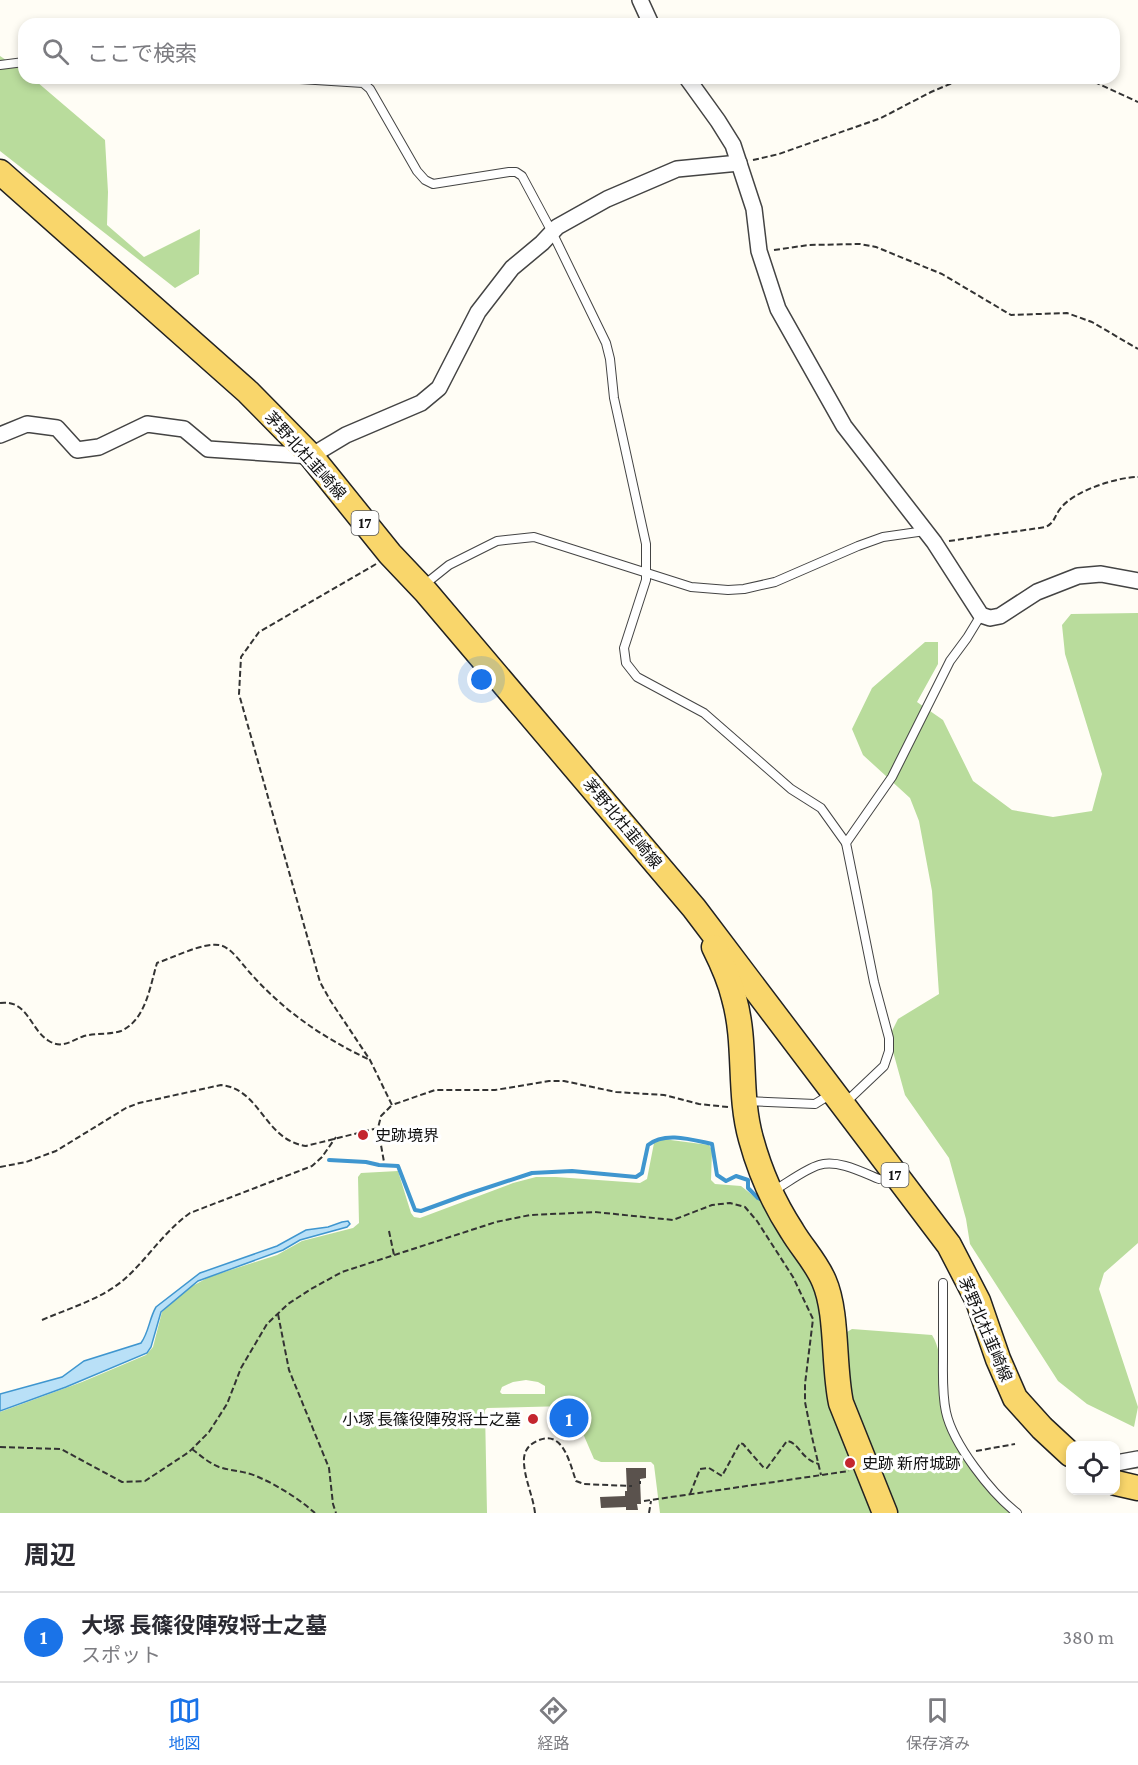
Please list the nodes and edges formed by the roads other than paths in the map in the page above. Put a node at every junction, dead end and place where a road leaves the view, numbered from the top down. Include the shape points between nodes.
1 (640, 0) edge
2 (648, 18) edge
3 (18, 63) edge
4 (0, 65) edge
5 (364, 84) edge
6 (691, 84) edge
7 (739, 163) junction
8 (0, 172) edge
9 (552, 232) junction
10 (0, 435) edge
11 (311, 456) junction
12 (930, 536) junction
13 (647, 573) junction
14 (1138, 581) edge
15 (422, 587) junction
16 (981, 615) junction
17 (846, 843) junction
18 (694, 908) junction
19 (837, 1099) junction
20 (745, 1105) junction
21 (879, 1179) dead end
22 (770, 1193) junction
23 (943, 1282) dead end
24 (1066, 1450) edge
25 (1138, 1459) edge
26 (1120, 1462) edge
27 (1120, 1484) edge
28 (1138, 1488) edge
29 (885, 1513) edge
30 (1017, 1513) edge

1 - 2 street
3 - 4 lane
5 - 9 lane via 426,180 433,184 516,172 522,176
6 - 7 street via 733,145
7 - 9 street via 678,170 607,199
7 - 12 street via 753,209 759,251 778,309 844,426
8 - 11 main road, 茅野北杜韮崎線 / 17 via 248,392
9 - 11 street via 512,268 478,312 440,388 421,404 346,435
9 - 13 lane via 606,343 646,544
10 - 11 street via 27,424 57,428 77,450 99,447 147,424 184,429 208,449
11 - 15 main road, 茅野北杜韮崎線 / 17 via 390,554
12 - 13 lane via 883,537 761,586 728,590 691,587
12 - 16 street
13 - 15 lane via 534,537 497,541 449,565
13 - 17 lane via 624,648 626,663 637,677 704,713 791,789 821,808
14 - 16 street via 1101,574 1078,576 1037,592 1000,616
15 - 18 main road, 茅野北杜韮崎線 / 17
16 - 17 lane via 950,661 892,777
17 - 19 lane via 889,1051 884,1066
18 - 19 main road, 茅野北杜韮崎線 / 17
18 - 20 main road, 茅野北杜韮崎線 / 17 via 735,999
19 - 20 lane via 815,1104
19 - 24 main road, 茅野北杜韮崎線 / 17 via 949,1245 978,1301 1015,1398
20 - 22 main road, 茅野北杜韮崎線 / 17 via 750,1137
21 - 22 lane via 855,1169 819,1165
22 - 29 main road, 茅野北杜韮崎線 / 17 via 817,1266 827,1290 841,1402
23 - 30 lane via 943,1386 952,1431 987,1484
25 - 26 street
27 - 28 main road

